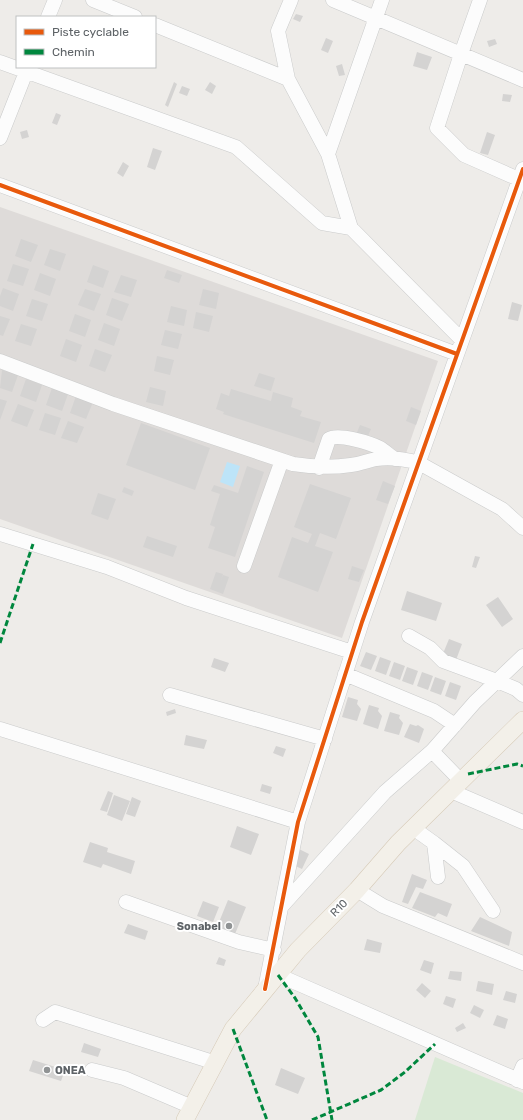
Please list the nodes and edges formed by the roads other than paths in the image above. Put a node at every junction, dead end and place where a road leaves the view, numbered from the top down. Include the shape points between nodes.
1 (55, 0) edge
2 (93, 0) edge
3 (291, 0) edge
4 (334, 0) edge
5 (382, 0) edge
6 (480, 0) edge
7 (48, 16) edge
8 (133, 16) edge
9 (375, 18) junction
10 (156, 25) edge
11 (460, 54) junction
12 (0, 62) edge
13 (16, 66) edge
14 (27, 69) edge
15 (288, 79) junction
16 (523, 80) edge
17 (0, 138) edge
18 (328, 154) junction
19 (522, 176) edge
20 (0, 185) edge
21 (351, 228) junction
22 (462, 340) junction
23 (457, 354) junction
24 (0, 361) edge
25 (395, 459) junction
26 (282, 460) junction
27 (418, 463) junction
28 (319, 468) junction
29 (523, 528) edge
30 (0, 534) edge
31 (244, 566) dead end
32 (409, 636) dead end
33 (352, 652) junction
34 (523, 656) edge
35 (345, 674) junction
36 (497, 681) junction
37 (523, 694) edge
38 (170, 695) dead end
39 (523, 720) edge
40 (455, 725) junction
41 (0, 729) edge
42 (325, 739) junction
43 (432, 751) junction
44 (456, 786) junction
45 (298, 822) junction
46 (523, 822) edge
47 (413, 828) junction
48 (434, 843) junction
49 (438, 877) dead end
50 (357, 890) junction
51 (126, 902) dead end
52 (281, 906) junction
53 (493, 911) dead end
54 (274, 950) junction
55 (523, 963) edge
56 (278, 975) junction
57 (265, 989) junction
58 (43, 1020) dead end
59 (216, 1063) junction
60 (523, 1066) edge
61 (92, 1070) dead end
62 (520, 1081) edge
63 (188, 1114) edge

1 - 7 street
2 - 8 street
3 - 15 street via 278,31
4 - 9 street
5 - 9 street
6 - 11 street
9 - 11 street
9 - 18 street
10 - 15 street
11 - 16 street
11 - 19 street via 437,128 464,155
12 - 13 street
14 - 17 street
14 - 21 street via 236,147 322,223
15 - 18 street
18 - 21 street
19 - 22 street
20 - 23 street
21 - 22 street
22 - 23 street
23 - 27 street
24 - 26 street via 113,404
25 - 27 street
25 - 28 street via 376,459 352,465
25 - 28 street via 380,448 333,436 329,439
26 - 28 street
26 - 31 street
27 - 29 street via 502,509
27 - 33 street
30 - 33 street via 107,567 186,598
32 - 36 street via 430,648 443,661
33 - 35 street
34 - 36 street
35 - 40 street via 434,711
35 - 42 street
36 - 37 street
36 - 40 street
38 - 42 street
39 - 44 main road, R10
40 - 43 street
41 - 45 street
42 - 45 street
43 - 44 street
43 - 52 street via 385,792
44 - 46 street
44 - 47 main road, R10
45 - 52 street
47 - 48 street
47 - 50 main road, R10
48 - 49 street
48 - 53 street via 463,866
50 - 55 street via 383,906
50 - 56 main road, R10 via 298,950
51 - 54 street via 239,942
52 - 54 street
54 - 57 street
56 - 57 main road, R10
56 - 62 street
57 - 59 main road, R10 via 233,1029
58 - 59 street via 55,1012
59 - 63 main road, R10
60 - 62 street
61 - 63 street via 124,1078

